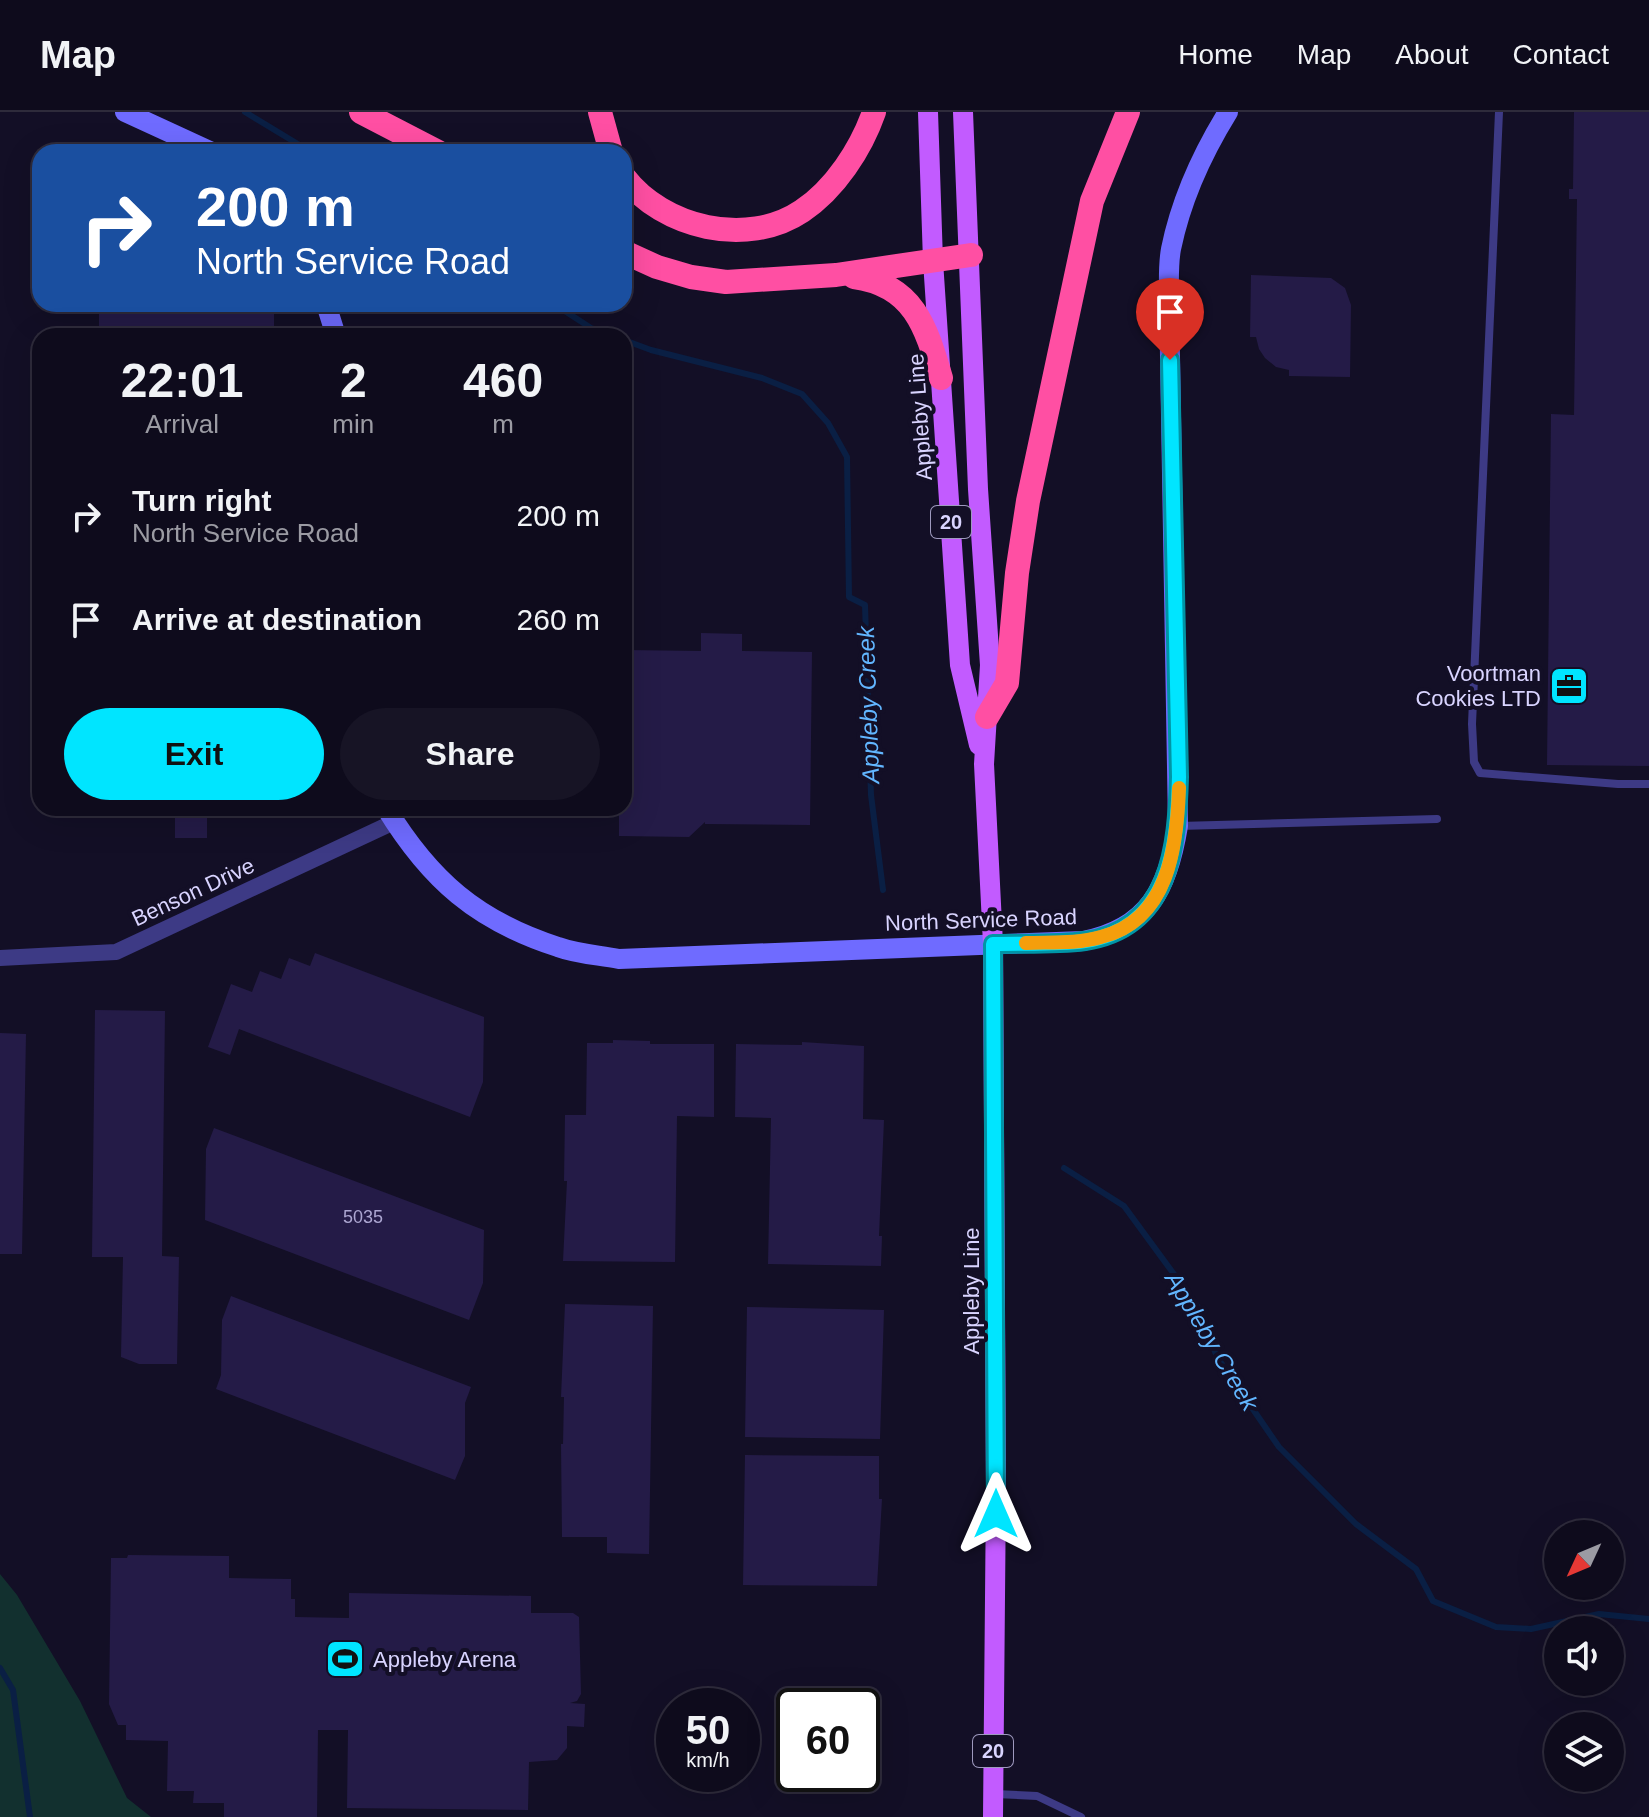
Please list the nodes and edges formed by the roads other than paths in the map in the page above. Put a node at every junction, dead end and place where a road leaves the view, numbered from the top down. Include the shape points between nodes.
1 (125, 112) edge
2 (361, 112) edge
3 (600, 112) edge
4 (874, 112) edge
5 (928, 112) edge
6 (963, 112) edge
7 (1128, 112) edge
8 (1228, 112) edge
9 (1499, 112) edge
10 (195, 144) edge
11 (423, 144) edge
12 (609, 144) edge
13 (632, 186) edge
14 (971, 255) junction
15 (632, 256) edge
16 (933, 261) junction
17 (836, 275) junction
18 (941, 378) junction
19 (987, 717) junction
20 (984, 764) junction
21 (1649, 784) edge
22 (388, 816) edge
23 (391, 816) edge
24 (1437, 819) dead end
25 (1178, 826) junction
26 (993, 944) junction
27 (0, 958) edge
28 (993, 1794) junction
29 (993, 1817) edge
30 (1081, 1817) edge

1 - 10 street
2 - 11 highway
3 - 12 highway
4 - 13 highway via 852,158 819,198 800,213 769,225 710,228 684,221 662,212
5 - 16 main road, Appleby Line / 20
6 - 14 main road, Appleby Line / 20
7 - 19 highway via 1092,201 1028,501 1007,683
8 - 25 street, North Service Road via 1185,198 1171,251
9 - 21 lane via 1474,762 1480,773
14 - 16 highway
14 - 19 main road, Appleby Line / 20 via 990,665
15 - 17 highway via 691,277 726,282
16 - 17 highway
16 - 18 main road, Appleby Line / 20
17 - 18 highway via 871,279 909,302 929,338
18 - 20 main road, Appleby Line / 20 via 960,665
19 - 20 main road, Appleby Line / 20
20 - 26 main road, Appleby Line / 20
22 - 27 street, Benson Drive via 116,952
23 - 26 street, North Service Road via 422,862 454,893 488,916 561,948 619,959
24 - 25 lane
25 - 26 street, North Service Road via 1168,874 1127,926 1083,941
26 - 28 main road, Appleby Line / 20
28 - 29 main road, Appleby Line / 20
28 - 30 lane via 1037,1796

